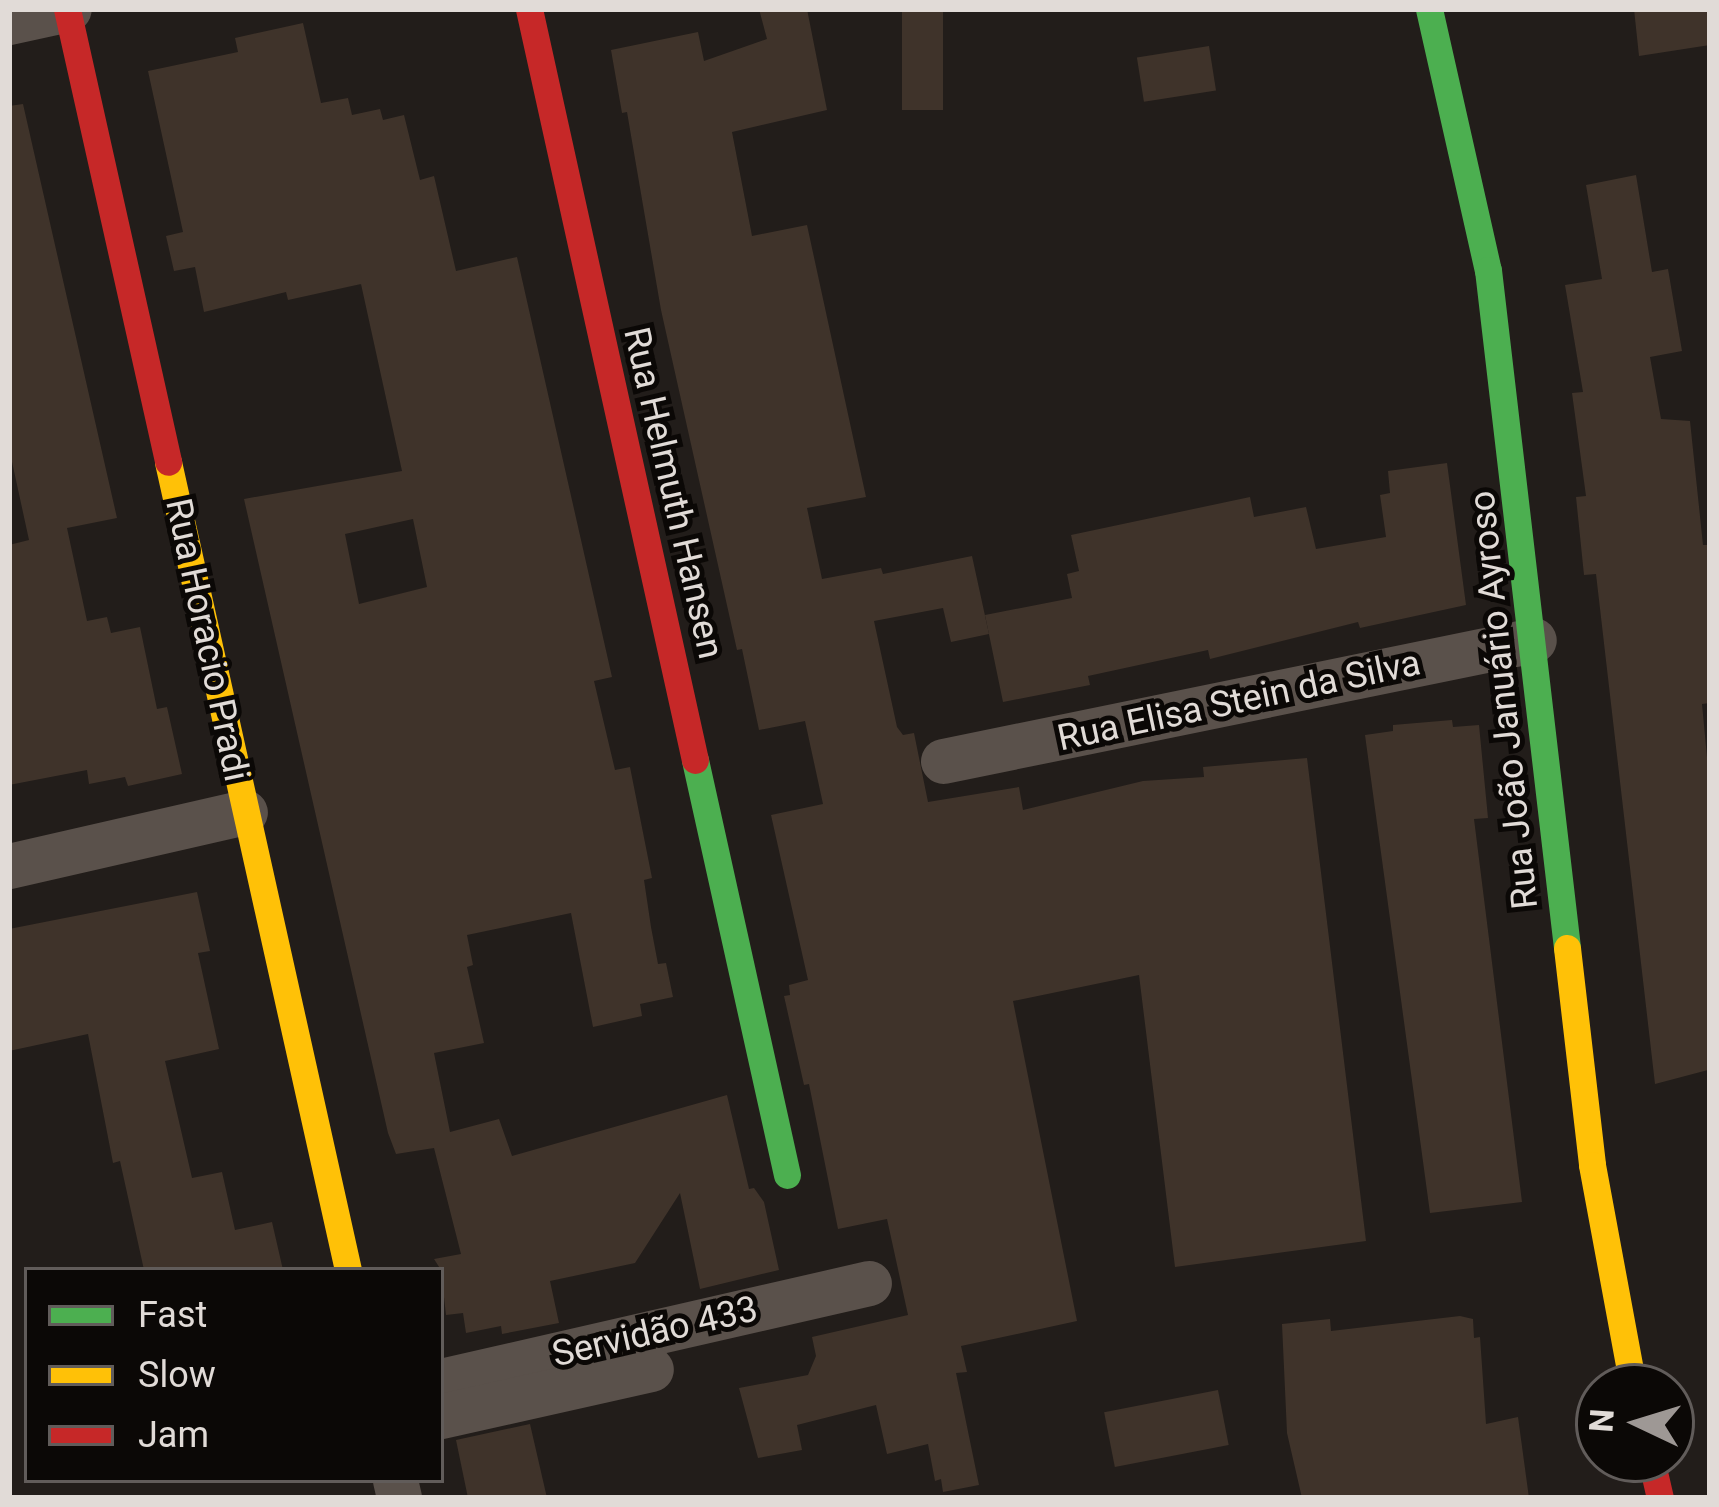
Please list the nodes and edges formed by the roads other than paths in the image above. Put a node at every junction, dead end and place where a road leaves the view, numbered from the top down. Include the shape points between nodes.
1 (68, 9) edge
2 (529, 9) edge
3 (1429, 9) edge
4 (9, 22) edge
5 (1534, 640) junction
6 (943, 761) dead end
7 (245, 812) junction
8 (9, 866) edge
9 (787, 1175) dead end
10 (347, 1267) edge
11 (869, 1283) dead end
12 (1629, 1363) edge
13 (651, 1369) dead end
14 (444, 1380) edge
15 (444, 1415) edge

1 - 4 street
1 - 7 street, Rua Horacio Pradi
2 - 9 street, Rua Helmuth Hansen
3 - 5 street, Rua João Januário Ayroso via 1488,270
5 - 6 street, Rua Elisa Stein da Silva
5 - 12 street, Rua João Januário Ayroso via 1592,1165
7 - 8 street
7 - 10 street, Rua Horacio Pradi
11 - 14 street, Servidão 433
13 - 15 street

